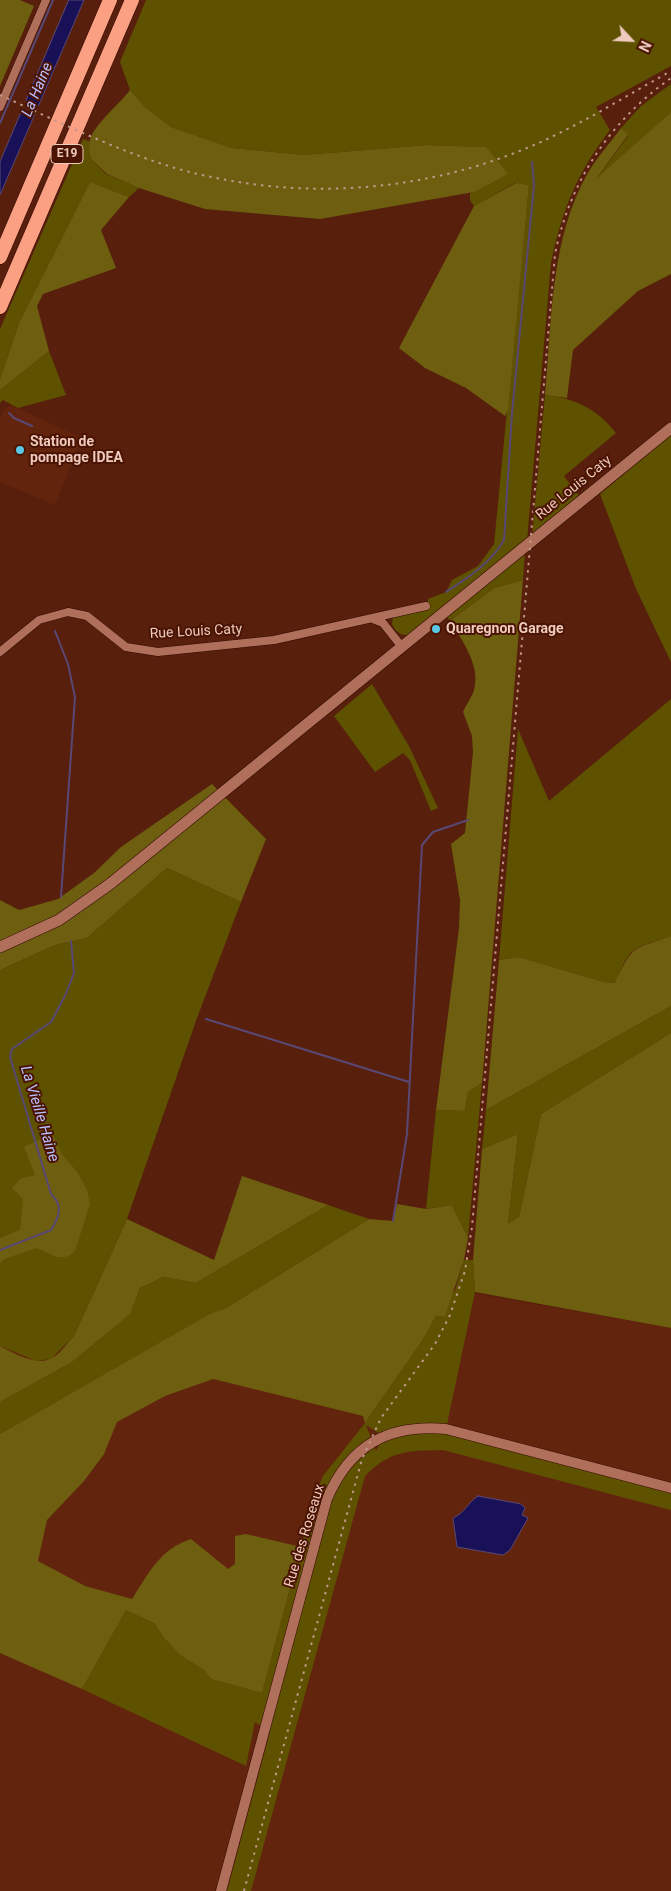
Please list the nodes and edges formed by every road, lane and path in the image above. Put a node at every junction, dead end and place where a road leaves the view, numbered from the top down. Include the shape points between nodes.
1 (46, 0) edge
2 (110, 0) edge
3 (132, 0) edge
4 (0, 106) edge
5 (0, 257) edge
6 (0, 307) edge
7 (671, 428) edge
8 (426, 606) dead end
9 (373, 619) junction
10 (402, 647) junction
11 (0, 652) edge
12 (0, 947) edge
13 (671, 1488) edge
14 (221, 1891) edge

1 - 4 street
2 - 5 highway, E19
3 - 6 highway, E19
7 - 10 main road, Rue Louis Caty
8 - 9 street, Rue Louis Caty
9 - 10 street via 383,623
9 - 11 street, Rue Louis Caty via 274,640 158,652 126,647 87,616 68,612 39,620
10 - 12 main road, Rue Louis Caty via 110,884 64,917
13 - 14 street, Rue des Roseaux via 446,1429 403,1431 368,1444 342,1470 328,1499

